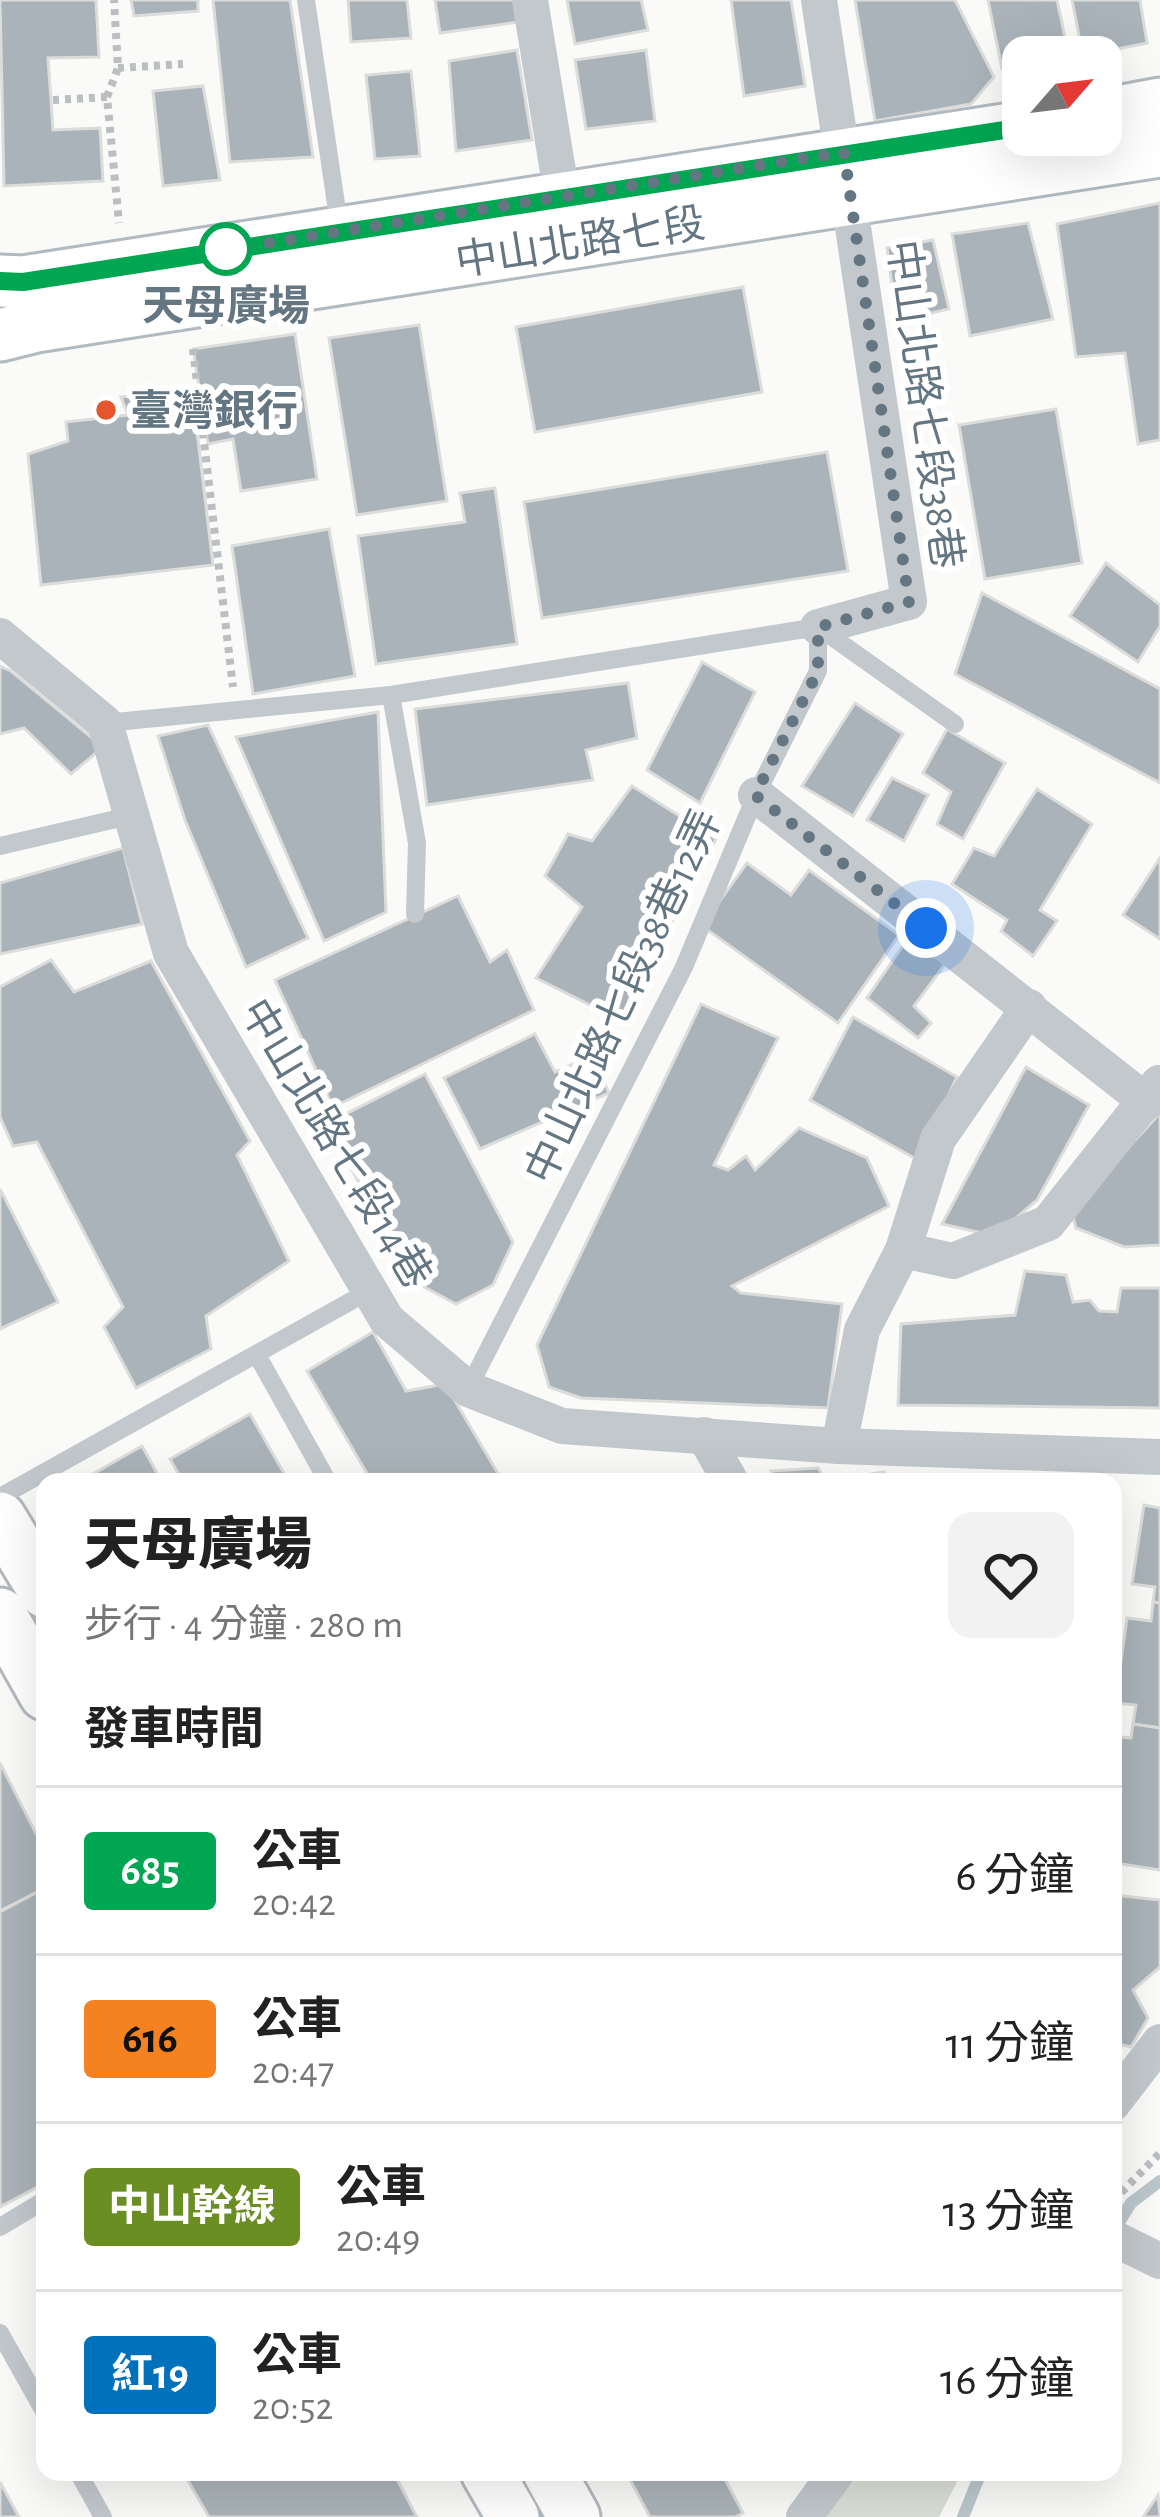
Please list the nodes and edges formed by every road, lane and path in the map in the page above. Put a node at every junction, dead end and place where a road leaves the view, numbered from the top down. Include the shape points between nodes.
1 (114, 0) edge
2 (306, 0) edge
3 (530, 0) edge
4 (819, 0) edge
5 (183, 64) dead end
6 (118, 68) junction
7 (107, 97) junction
8 (53, 100) dead end
9 (1160, 104) edge
10 (1122, 111) edge
11 (1002, 133) edge
12 (1160, 151) edge
13 (847, 176) junction
14 (562, 196) junction
15 (119, 229) dead end
16 (340, 231) junction
17 (0, 280) edge
18 (0, 335) edge
19 (193, 349) dead end
20 (818, 627) junction
21 (0, 636) edge
22 (391, 695) junction
23 (236, 712) junction
24 (104, 723) junction
25 (955, 724) dead end
26 (755, 795) junction
27 (129, 816) junction
28 (0, 846) edge
29 (415, 914) dead end
30 (1029, 1007) junction
31 (1154, 1092) edge
32 (903, 1250) junction
33 (369, 1291) junction
34 (257, 1355) junction
35 (468, 1389) junction
36 (704, 1435) junction
37 (839, 1446) junction
38 (1160, 1457) edge
39 (43, 1473) edge
40 (323, 1473) edge
41 (726, 1473) edge
42 (36, 1477) edge
43 (0, 1497) edge
44 (0, 1518) edge
45 (23, 1590) edge
46 (36, 1651) edge
47 (1160, 2042) edge
48 (1122, 2091) edge
49 (1160, 2153) edge
50 (1122, 2192) edge
51 (36, 2205) edge
52 (0, 2227) edge
53 (1122, 2242) edge
54 (1160, 2261) edge
55 (0, 2332) edge
56 (36, 2397) edge
57 (83, 2481) edge
58 (492, 2481) edge
59 (554, 2481) edge
60 (830, 2481) edge
61 (103, 2517) edge
62 (513, 2517) edge
63 (574, 2517) edge
64 (804, 2517) edge

1 - 6 path
2 - 16 lane
3 - 14 street
4 - 13 street
5 - 6 path
6 - 7 path
7 - 8 path
7 - 15 path
9 - 10 main road
11 - 13 main road, 中山北路七段
12 - 13 main road, 中山北路七段
13 - 14 main road, 中山北路七段
13 - 18 main road, 中山北路七段
13 - 20 street, 中山北路七段38巷 via 909,602
14 - 16 main road, 中山北路七段
16 - 17 main road, 中山北路七段
19 - 23 path
20 - 22 lane
20 - 25 lane
20 - 26 lane, 中山北路七段38巷12弄 via 818,671
21 - 24 street
22 - 23 lane
22 - 29 lane via 417,843
23 - 24 lane
24 - 27 street, 中山北路七段14巷
26 - 30 street
26 - 35 lane, 中山北路七段38巷12弄 via 684,967
27 - 28 lane
27 - 33 street, 中山北路七段14巷 via 171,953
30 - 31 street
30 - 32 street via 938,1139
31 - 32 street via 1048,1223 952,1261
32 - 37 street via 862,1330
33 - 34 lane
33 - 35 street, 中山北路七段14巷 via 387,1321
34 - 39 lane
34 - 40 lane
35 - 36 street, 中山北路七段14巷 via 562,1426
36 - 37 street, 中山北路七段14巷
36 - 41 street
37 - 38 street, 中山北路七段14巷
42 - 43 lane
44 - 45 main road
45 - 46 main road
47 - 48 street
49 - 50 path
51 - 52 lane
53 - 54 street
55 - 56 lane
57 - 61 lane
58 - 62 main road
59 - 63 main road
60 - 64 street

